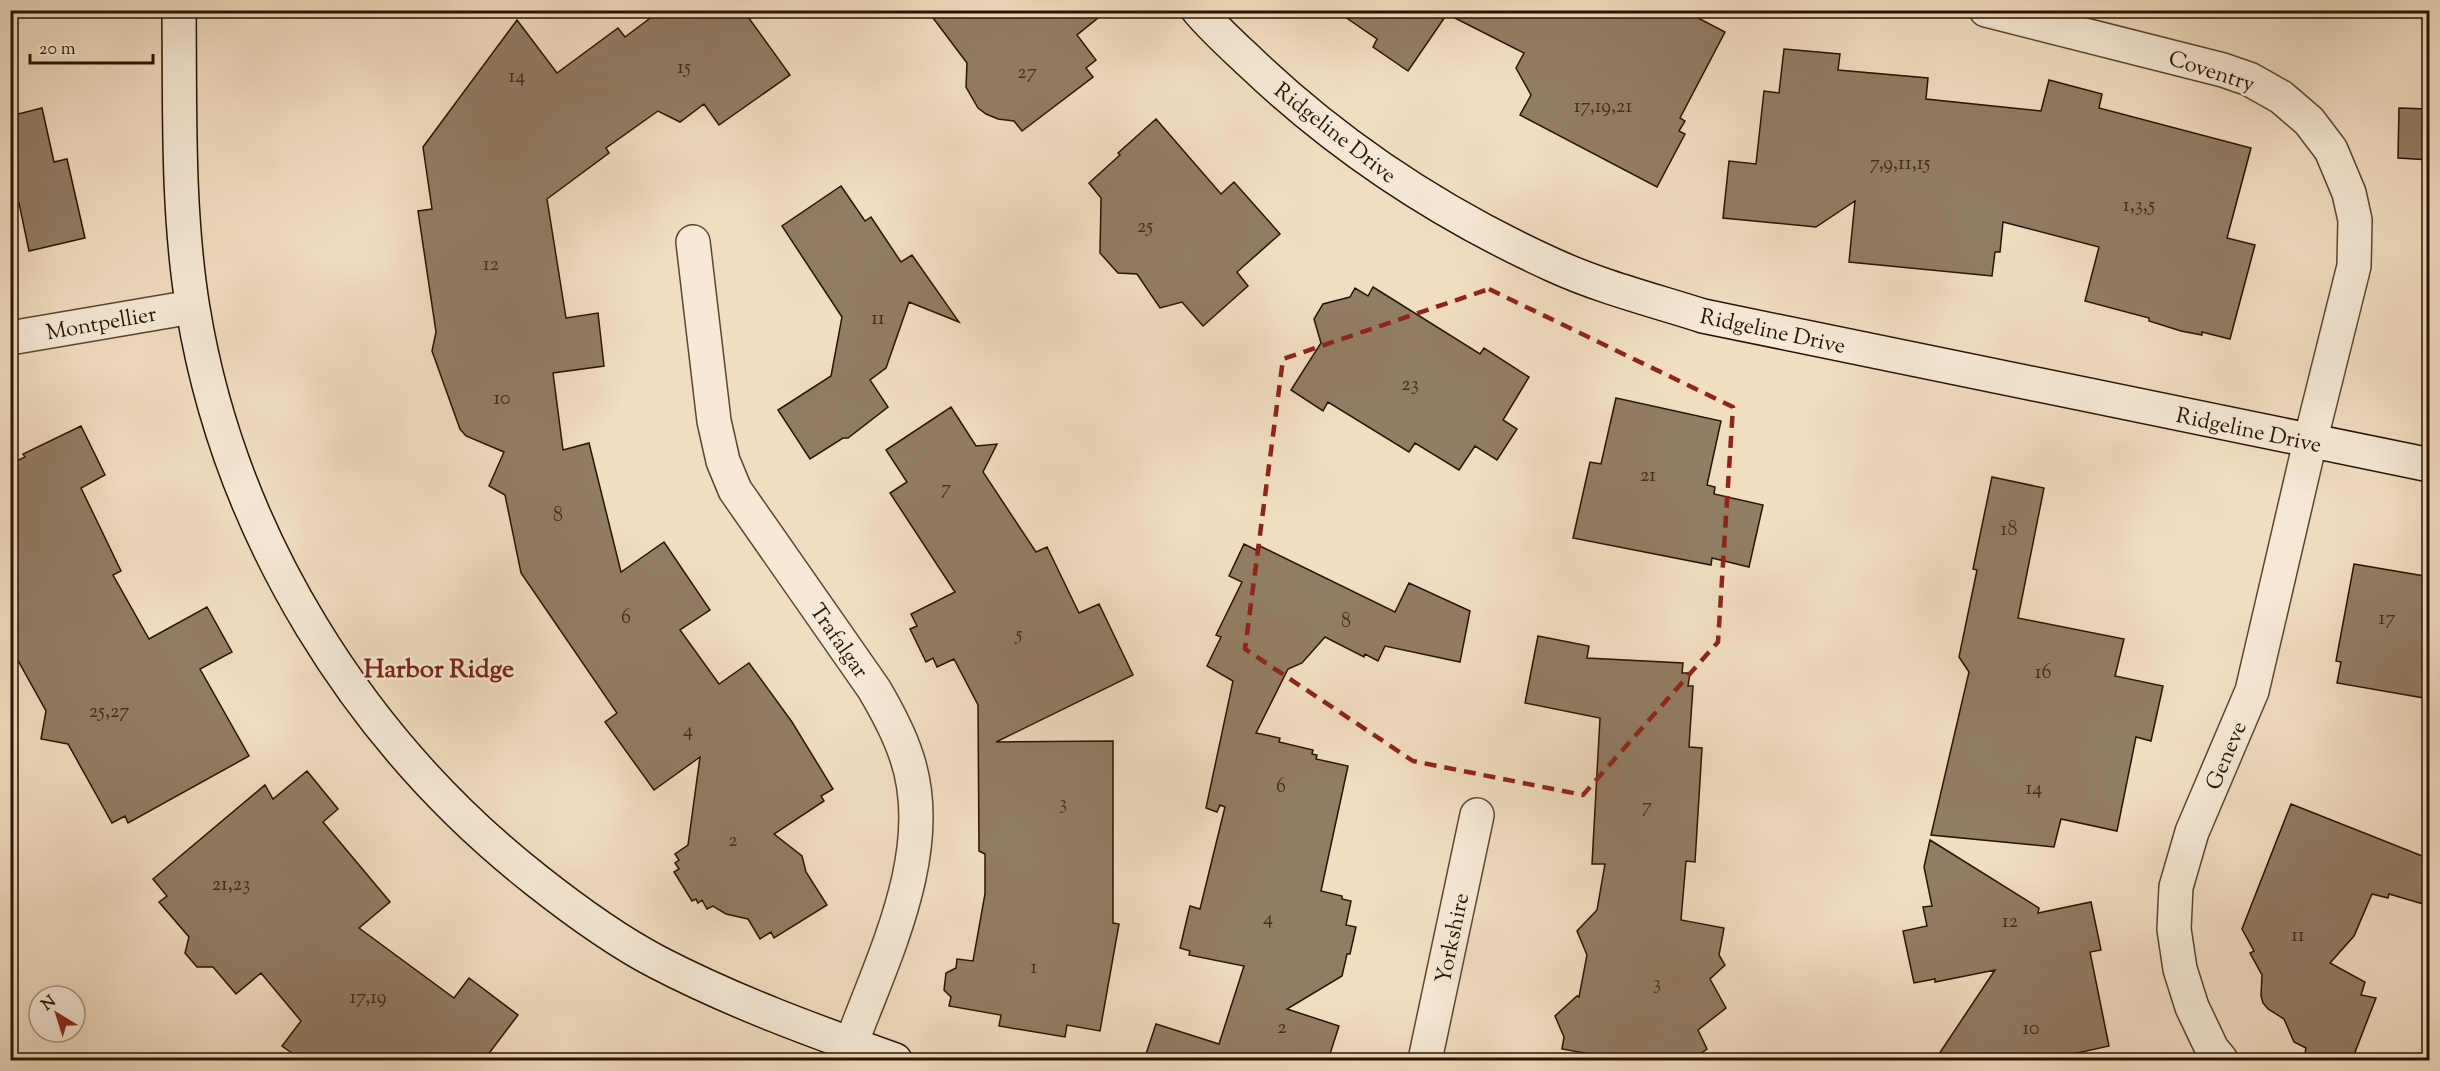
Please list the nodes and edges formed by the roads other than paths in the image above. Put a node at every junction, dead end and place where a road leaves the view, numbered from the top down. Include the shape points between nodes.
1 (179, 10) edge
2 (1198, 10) edge
3 (1986, 10) edge
4 (693, 242) dead end
5 (192, 307) junction
6 (10, 338) edge
7 (2310, 442) junction
8 (2430, 465) edge
9 (1477, 815) dead end
10 (851, 1044) junction
11 (895, 1060) edge
12 (1425, 1060) edge
13 (2221, 1060) edge

1 - 5 street via 181,206
2 - 7 street, Ridgeline Drive via 1289,100 1372,164 1461,220 1555,266 1703,316
3 - 7 street, Coventry via 2249,79 2281,97 2309,121 2331,150 2349,193 2355,220 2354,266
4 - 10 street, Trafalgar via 714,421 723,461 735,490 894,722 915,793 917,831 910,880
5 - 6 street, Montpellier
5 - 10 street via 227,446 264,537 309,623 351,687 425,780 495,848 572,909 655,961 743,1004
7 - 8 street, Ridgeline Drive
7 - 13 street, Geneve via 2252,691 2192,832 2176,888 2174,929 2180,969 2192,1007
9 - 12 street, Yorkshire
10 - 11 street

